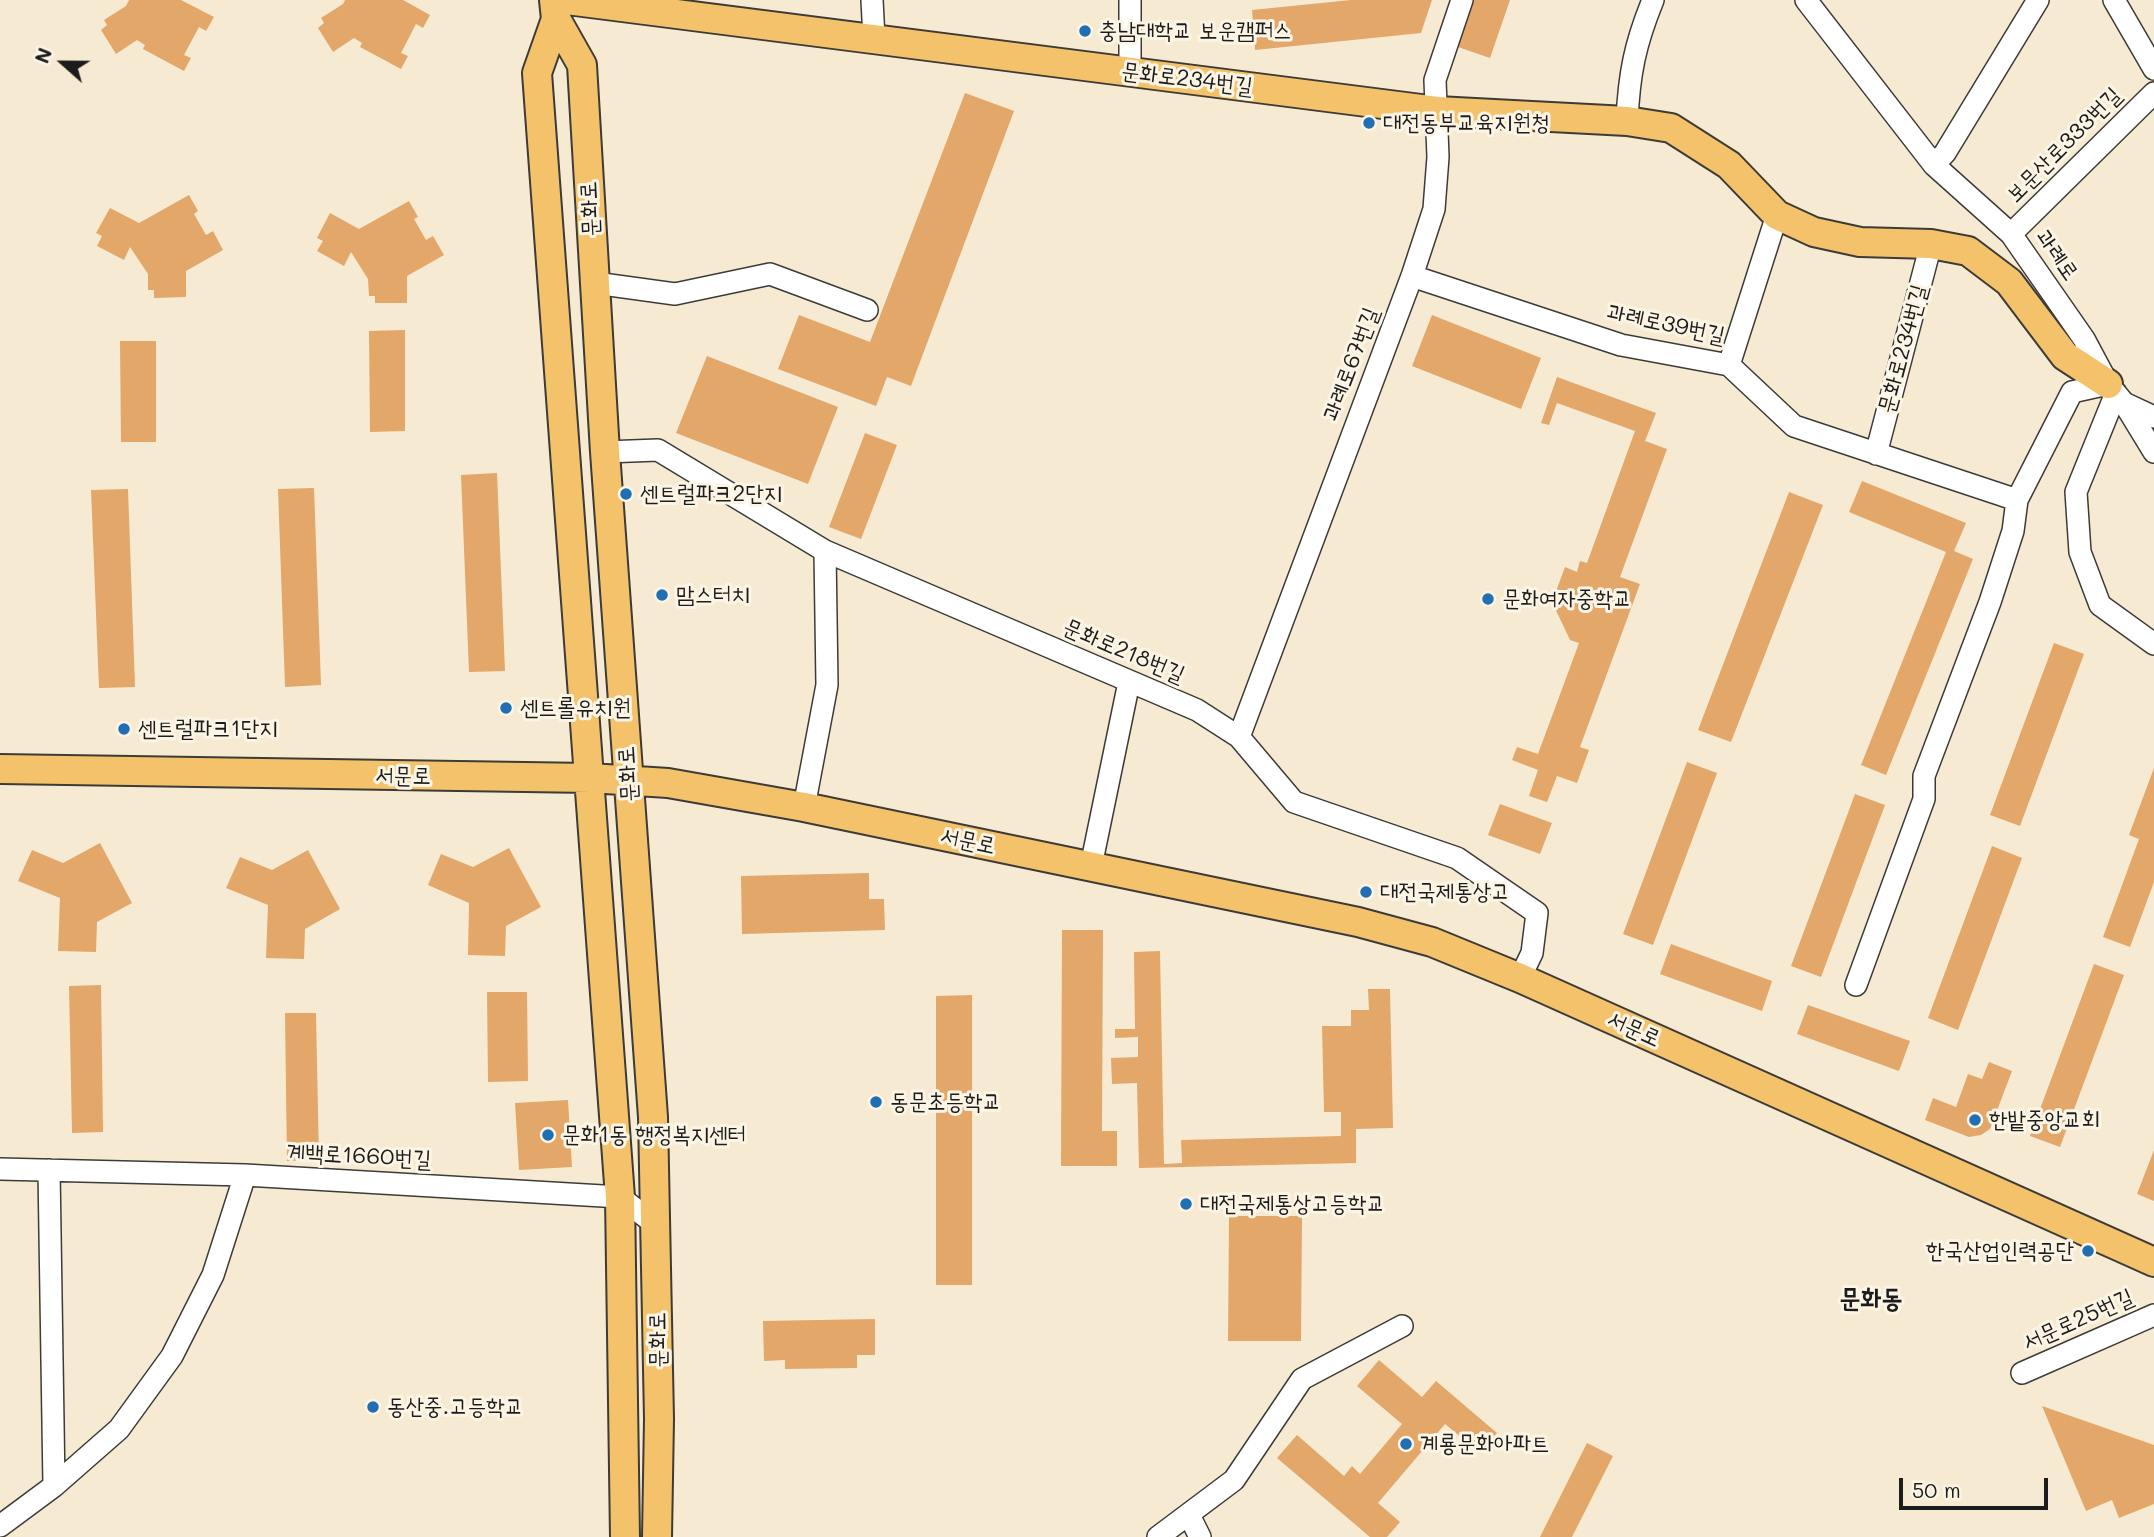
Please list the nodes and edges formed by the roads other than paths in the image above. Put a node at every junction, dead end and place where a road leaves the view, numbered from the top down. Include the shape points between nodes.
1 (872, 0) edge
2 (1130, 0) edge
3 (1462, 0) edge
4 (1653, 0) edge
5 (1806, 0) edge
6 (2038, 0) edge
7 (2114, 0) edge
8 (559, 6) edge
9 (874, 38) junction
10 (2154, 69) edge
11 (1130, 72) junction
12 (2154, 93) edge
13 (1437, 111) junction
14 (1627, 121) junction
15 (1934, 165) junction
16 (1777, 215) junction
17 (2011, 234) junction
18 (1931, 244) junction
19 (1412, 276) junction
20 (595, 283) junction
21 (867, 310) dead end
22 (1729, 365) junction
23 (2116, 393) junction
24 (2154, 417) edge
25 (605, 452) junction
26 (2154, 453) edge
27 (1876, 454) junction
28 (2017, 500) junction
29 (825, 551) junction
30 (2154, 644) edge
31 (1129, 682) junction
32 (1239, 737) junction
33 (0, 769) edge
34 (590, 779) junction
35 (628, 780) junction
36 (804, 807) junction
37 (1091, 866) junction
38 (1520, 978) junction
39 (1856, 985) dead end
40 (0, 1169) edge
41 (49, 1170) junction
42 (245, 1175) junction
43 (620, 1197) junction
44 (656, 1224) junction
45 (2154, 1262) edge
46 (2154, 1315) edge
47 (1402, 1326) dead end
48 (2022, 1373) dead end
49 (54, 1486) junction
50 (1189, 1515) junction
51 (0, 1526) edge
52 (625, 1537) edge
53 (657, 1537) edge
54 (1158, 1537) edge
55 (1200, 1537) edge

1 - 9 street
2 - 11 street
3 - 13 street, 과례로67번길 via 1434,80
4 - 14 street via 1628,80
5 - 15 street, 과례로
6 - 15 street
7 - 10 street
8 - 9 main road, 문화로234번길
8 - 20 main road, 문화로 via 582,65
8 - 34 main road, 문화로 via 537,72
9 - 11 main road, 문화로234번길
11 - 13 main road, 문화로234번길
12 - 17 street, 보문산로333번길
13 - 14 main road, 문화로234번길
13 - 19 street, 과례로67번길 via 1434,209
14 - 16 main road, 문화로234번길 via 1671,128 1729,165
15 - 17 street, 과례로
16 - 18 main road, 문화로234번길 via 1814,232 1860,242
16 - 22 street
17 - 23 street, 과례로
18 - 23 main road, 문화로234번길 via 1968,251 2009,282 2065,356
18 - 27 street, 문화로234번길
19 - 22 street, 과례로39번길 via 1621,345
19 - 32 street, 과례로67번길
20 - 21 street via 675,294 770,274
20 - 25 main road, 문화로
22 - 27 street, 과례로39번길 via 1794,426
23 - 24 street
23 - 26 street, 과례로
23 - 28 street via 2072,392
23 - 30 street via 2076,492 2080,552 2100,605
25 - 29 street, 문화로218번길 via 658,450
25 - 35 main road, 문화로
27 - 28 street, 과례로39번길
28 - 39 street via 1990,602 1924,776 1924,799
29 - 31 street, 문화로218번길
29 - 36 street via 827,685
31 - 32 street, 문화로218번길 via 1197,710
31 - 37 street
32 - 38 street, 문화로218번길 via 1294,802 1457,858 1537,913 1532,953
33 - 34 main road, 서문로
34 - 35 main road, 서문로
34 - 43 main road, 문화로
35 - 36 main road, 서문로
35 - 44 main road, 문화로 via 653,1117
36 - 37 main road, 서문로
37 - 38 main road, 서문로 via 1358,922 1432,942
38 - 45 main road, 서문로
40 - 41 street, 계백로1660번길
41 - 42 street, 계백로1660번길
41 - 49 street
42 - 43 street, 계백로1660번길
42 - 49 street via 213,1275 172,1356 119,1429
43 - 44 street
43 - 52 main road, 문화로
44 - 53 main road, 문화로
46 - 48 street, 서문로25번길
47 - 50 street via 1302,1379 1234,1480
49 - 51 street
50 - 54 street
50 - 55 street

